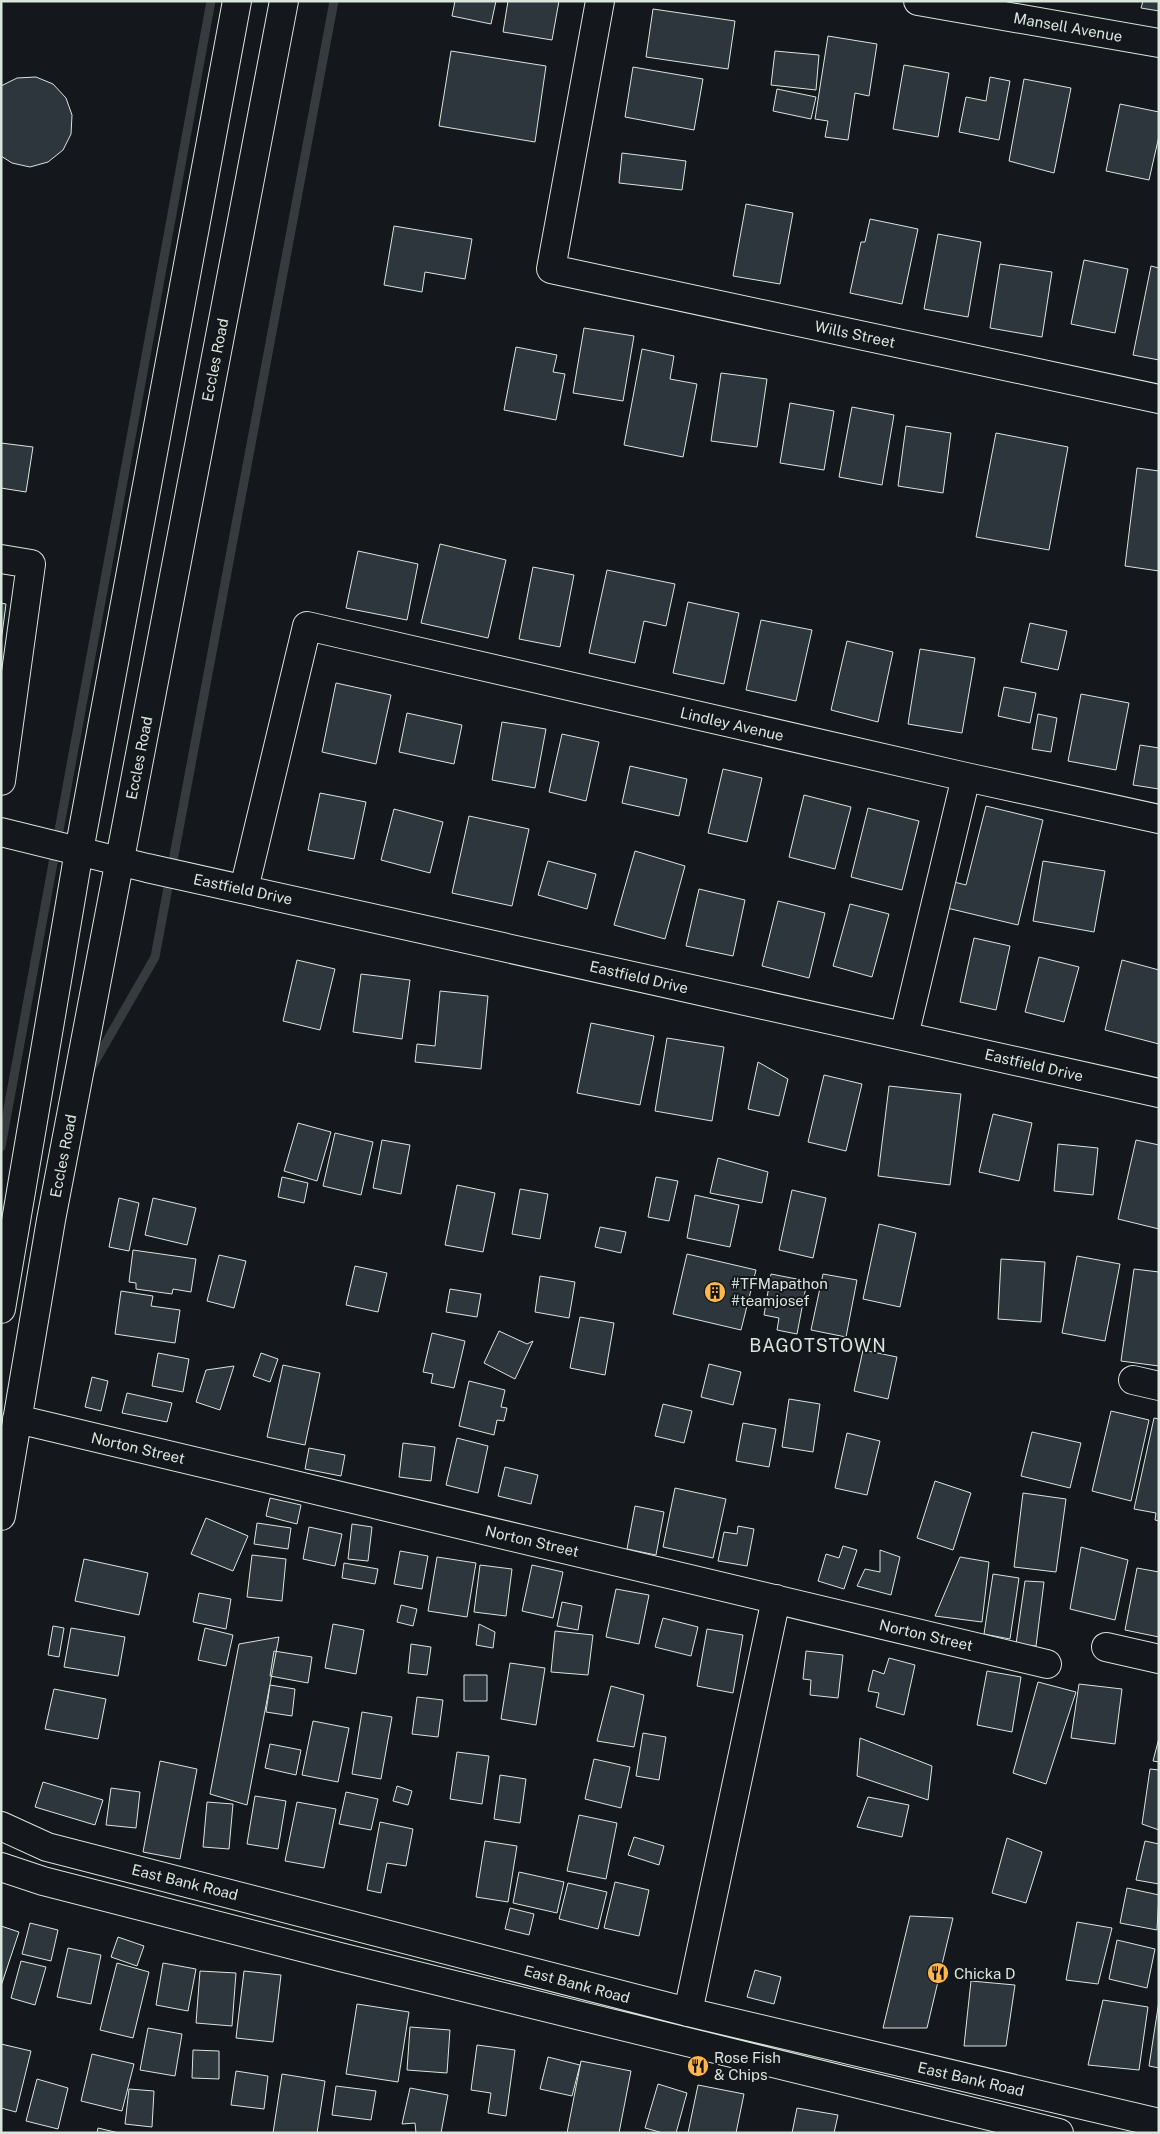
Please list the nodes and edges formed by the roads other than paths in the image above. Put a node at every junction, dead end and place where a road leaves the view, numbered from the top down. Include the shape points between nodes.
1 (237, 1) edge
2 (284, 1) edge
3 (600, 1) edge
4 (918, 1) edge
5 (1159, 43) edge
6 (1159, 399) edge
7 (1, 559) edge
8 (966, 777) junction
9 (1, 781) edge
10 (1159, 819) edge
11 (11, 834) edge
12 (73, 849) junction
13 (119, 861) junction
14 (244, 889) junction
15 (904, 1036) junction
16 (1159, 1093) edge
17 (9, 1210) edge
18 (52, 1220) junction
19 (1, 1309) edge
20 (17, 1419) junction
21 (1, 1516) edge
22 (776, 1599) junction
23 (1106, 1647) dead end
24 (1159, 1659) edge
25 (1047, 1664) dead end
26 (1, 1826) edge
27 (1, 1867) edge
28 (688, 2012) junction
29 (1159, 2123) edge
30 (1059, 2133) edge

1 - 12 street
2 - 13 street, Eccles Road
3 - 6 street, Wills Street via 551,269
4 - 5 street, Mansell Avenue
7 - 9 street via 31,564
8 - 10 street, Lindley Avenue
8 - 14 street, Lindley Avenue via 307,626
8 - 15 street
11 - 12 street, Eastfield Drive
12 - 13 street, Eastfield Drive
12 - 17 street
13 - 14 street, Eastfield Drive
13 - 18 street, Eccles Road
14 - 15 street, Eastfield Drive
15 - 16 street, Eastfield Drive
17 - 18 street
17 - 19 street
18 - 20 street, Eccles Road
20 - 21 street, Eccles Road
20 - 22 street, Norton Street
22 - 25 street, Norton Street
22 - 28 street
23 - 24 street
26 - 28 street, East Bank Road via 47,1847
27 - 30 street, East Bank Road via 43,1882
28 - 29 street, East Bank Road

